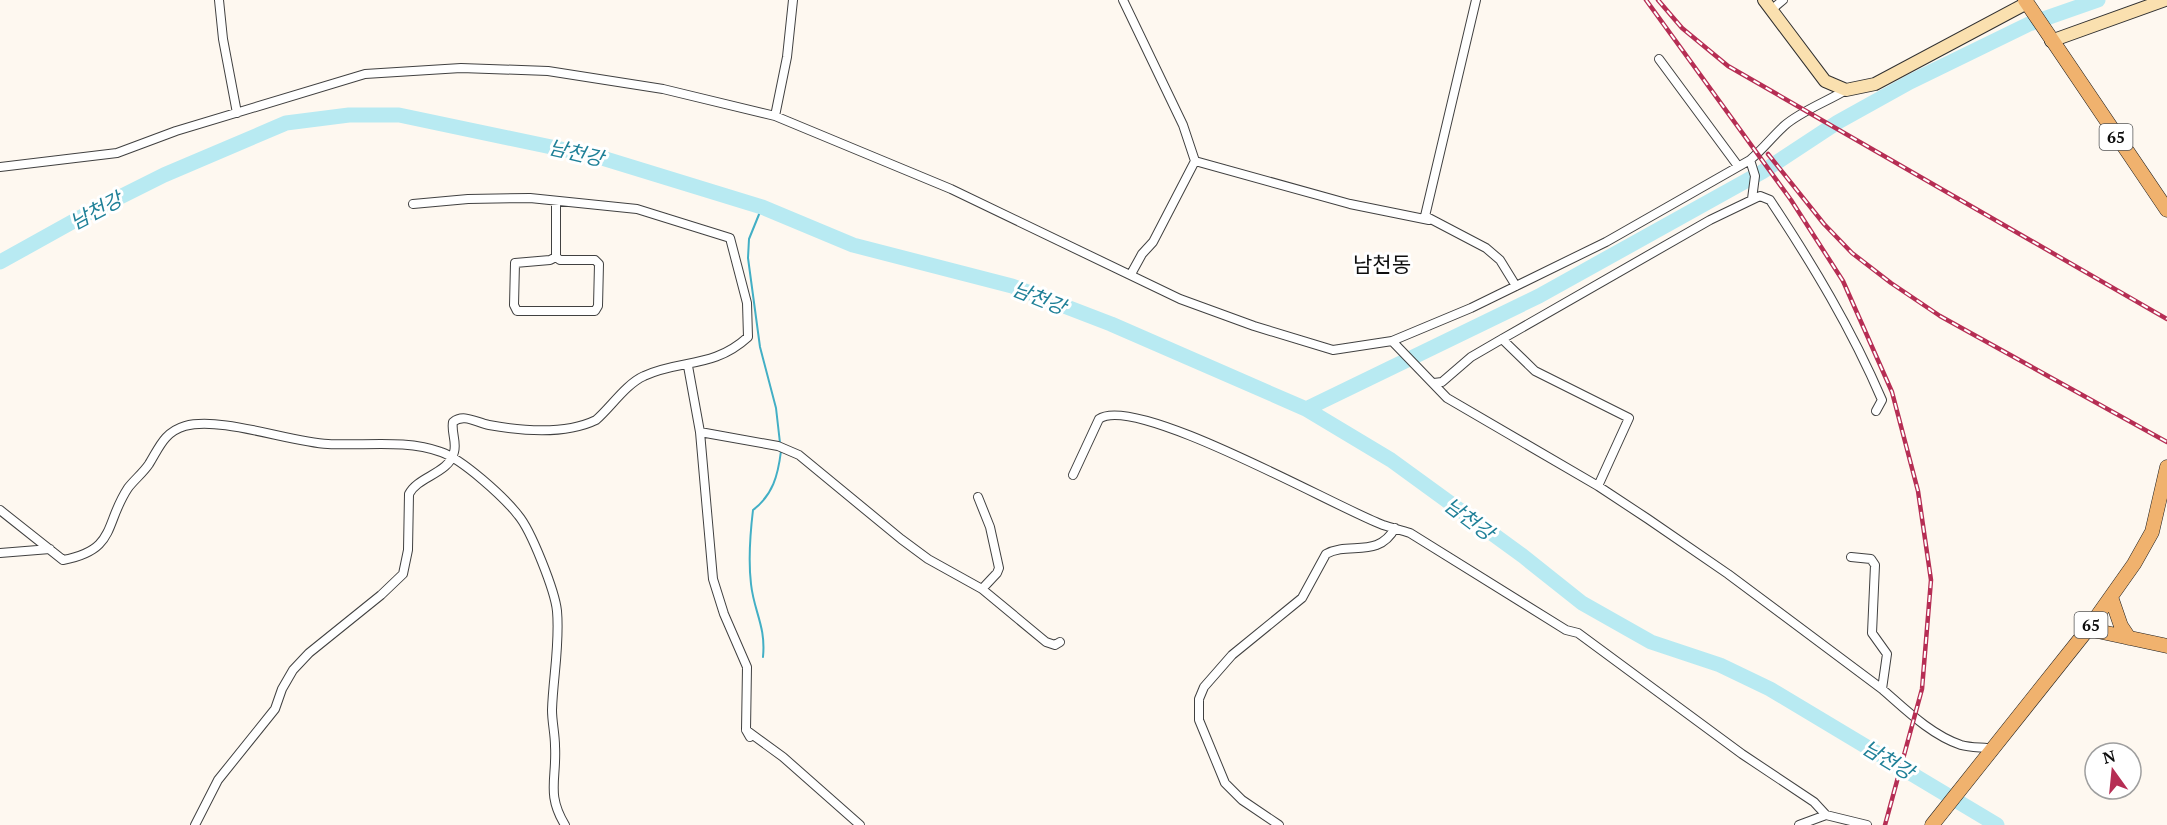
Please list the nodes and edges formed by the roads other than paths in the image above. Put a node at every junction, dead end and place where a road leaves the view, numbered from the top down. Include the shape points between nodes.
1 (219, 0) edge
2 (793, 0) edge
3 (1123, 0) edge
4 (1476, 0) edge
5 (1783, 0) edge
6 (2165, 0) edge
7 (2027, 4) edge
8 (1768, 5) edge
9 (2049, 38) junction
10 (1659, 59) dead end
11 (1846, 90) junction
12 (237, 113) junction
13 (775, 116) junction
14 (1750, 160) junction
15 (1195, 161) junction
16 (1738, 166) junction
17 (0, 167) edge
18 (1752, 199) junction
19 (556, 201) junction
20 (413, 204) dead end
21 (2167, 210) edge
22 (1429, 220) junction
23 (556, 257) junction
24 (1131, 274) junction
25 (1516, 286) junction
26 (1502, 339) junction
27 (1392, 341) junction
28 (688, 366) junction
29 (1434, 383) junction
30 (1876, 411) dead end
31 (700, 432) junction
32 (450, 458) junction
33 (2167, 467) edge
34 (1073, 475) dead end
35 (1598, 486) junction
36 (978, 497) dead end
37 (0, 510) edge
38 (1395, 528) junction
39 (50, 549) junction
40 (0, 553) edge
41 (1851, 557) dead end
42 (982, 589) junction
43 (2111, 597) junction
44 (2088, 629) junction
45 (2129, 638) junction
46 (1060, 642) dead end
47 (2167, 646) edge
48 (1882, 689) junction
49 (1994, 748) junction
50 (1826, 815) junction
51 (1854, 824) edge
52 (195, 825) edge
53 (566, 825) edge
54 (860, 825) edge
55 (1279, 825) edge
56 (1799, 825) edge
57 (1867, 825) edge
58 (1932, 825) edge

1 - 12 street
2 - 13 street
3 - 15 street via 1183,125
4 - 22 street via 1425,216
5 - 8 street
6 - 9 main road
7 - 9 main road, 65
7 - 11 main road via 1875,84
8 - 11 main road via 1825,81
9 - 21 main road, 65
10 - 16 street
11 - 14 street via 1804,112
12 - 13 street via 364,74 501,68 548,71 663,89
12 - 17 street via 117,153
13 - 24 street via 951,189
14 - 16 street
14 - 18 street via 1755,176
15 - 22 street
15 - 24 street via 1153,242
16 - 25 street via 1606,242
18 - 26 street
18 - 30 street via 1760,196 1770,200 1819,273 1882,400
19 - 20 street via 478,198
19 - 23 street
19 - 28 street via 637,209 730,238 747,303 748,337 720,355
22 - 25 street via 1486,248 1500,260
23 - 23 street via 560,261 598,264 595,311 517,311 515,263 550,261
24 - 27 street via 1180,298 1254,326 1334,350
25 - 27 street
26 - 29 street via 1471,357 1442,382
26 - 35 street via 1535,371 1629,418
27 - 29 street
28 - 31 street
28 - 32 street via 642,377 588,424 552,430 527,429 458,418 453,422 454,450
29 - 35 street via 1447,398 1470,413
31 - 42 street via 778,446 799,455 919,553
31 - 54 street via 713,579 747,667 748,734 783,758
32 - 39 street via 443,452 405,446 309,443 273,433 198,424 185,426 162,440 129,488 103,542 75,558 63,560
32 - 52 street via 409,494 408,550 403,574 293,670 276,709 218,780
32 - 53 street via 488,485 519,515 554,594 558,619 552,795
33 - 43 main road, 65 via 2152,532
34 - 38 street via 1099,419 1112,414 1137,416 1240,457
35 - 48 street via 1728,574
36 - 42 street via 999,568
37 - 39 street
38 - 50 street via 1432,546 1566,630 1578,633 1814,802
38 - 55 street via 1371,547 1326,554 1302,598 1232,655 1204,687 1199,699 1199,720 1225,783
39 - 40 street
41 - 48 street via 1871,559 1875,565 1871,619 1872,633 1887,654
42 - 46 street via 1046,642
43 - 44 main road, 65
43 - 45 main road
44 - 45 main road
44 - 49 main road, 65
45 - 47 main road
48 - 49 street via 1944,737 1963,745
49 - 58 main road, 65
50 - 51 street
50 - 56 street
51 - 57 street

